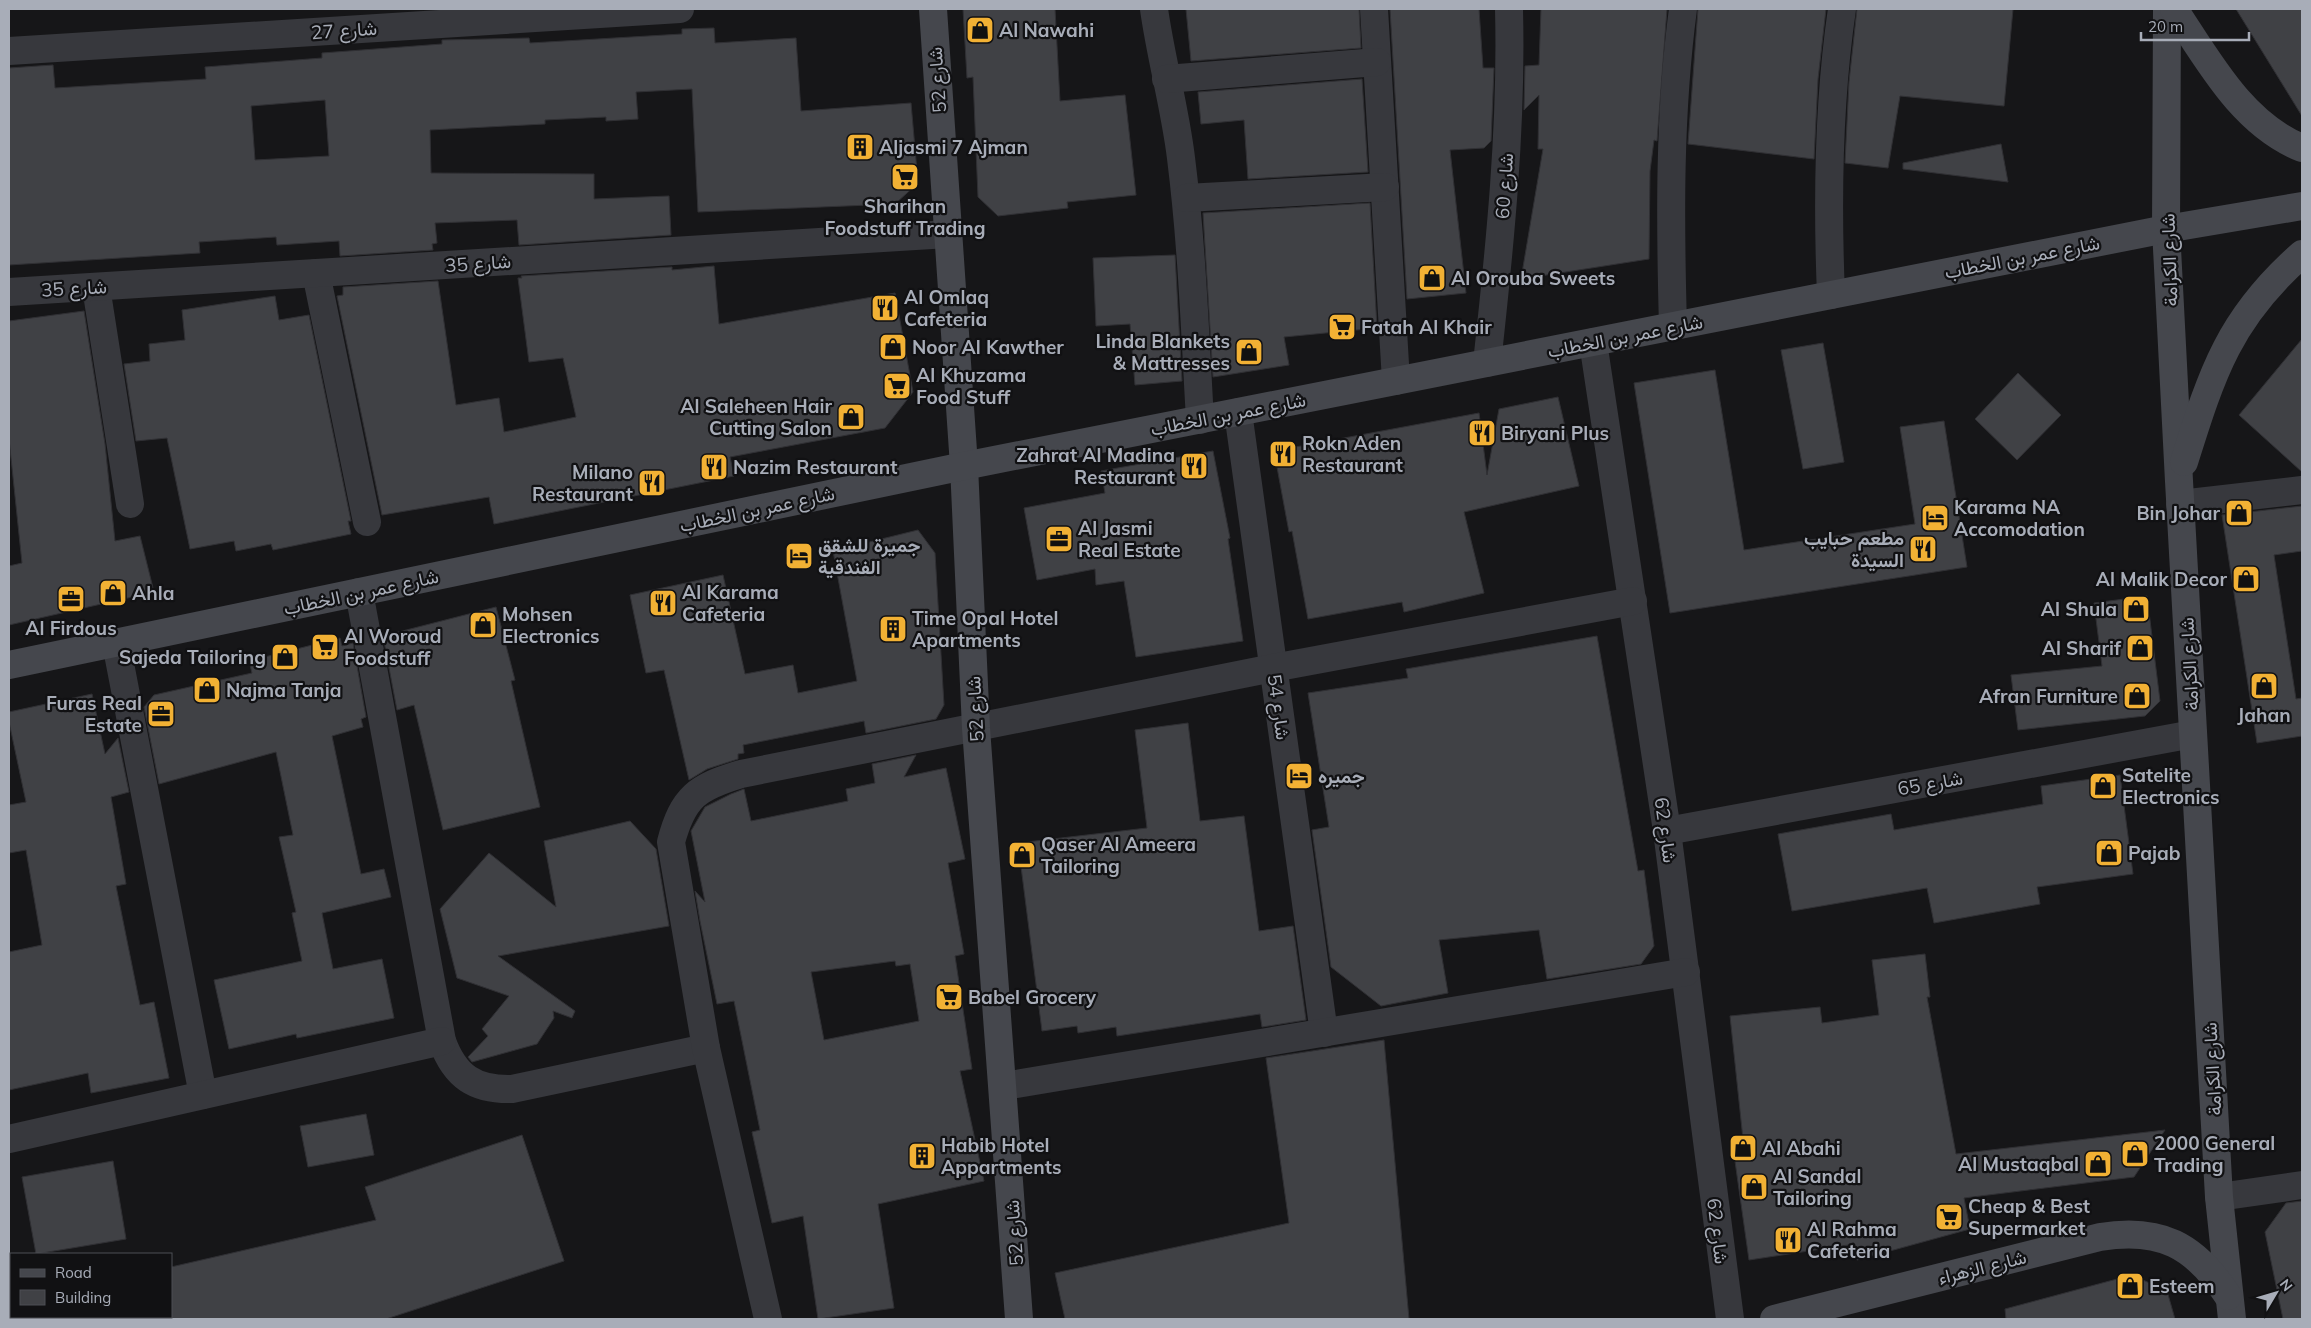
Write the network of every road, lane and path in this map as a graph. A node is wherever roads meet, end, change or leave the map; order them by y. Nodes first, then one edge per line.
1 (680, 9) edge
2 (933, 9) edge
3 (1154, 9) edge
4 (1374, 9) edge
5 (1508, 9) edge
6 (1683, 9) edge
7 (1842, 9) edge
8 (2167, 9) edge
9 (2174, 9) edge
10 (9, 51) edge
11 (1377, 62) junction
12 (1166, 79) junction
13 (2302, 148) edge
14 (1385, 187) junction
15 (1186, 198) junction
16 (2302, 206) edge
17 (2166, 229) junction
18 (948, 234) junction
19 (2302, 254) edge
20 (316, 273) junction
21 (96, 287) junction
22 (9, 292) edge
23 (1831, 295) junction
24 (1673, 326) junction
25 (1593, 342) junction
26 (1487, 363) junction
27 (1396, 381) junction
28 (1238, 412) junction
29 (1200, 420) junction
30 (964, 466) junction
31 (2302, 490) edge
32 (2179, 492) junction
33 (130, 504) dead end
34 (367, 522) dead end
35 (359, 592) junction
36 (1633, 601) junction
37 (116, 643) junction
38 (9, 664) edge
39 (1273, 668) junction
40 (976, 728) junction
41 (2193, 734) junction
42 (1666, 831) junction
43 (1686, 972) junction
44 (1324, 1032) junction
45 (442, 1042) junction
46 (706, 1048) junction
47 (1004, 1086) junction
48 (203, 1095) junction
49 (9, 1139) edge
50 (2302, 1185) edge
51 (2219, 1197) junction
52 (2230, 1308) edge
53 (768, 1319) edge
54 (1019, 1319) edge
55 (1730, 1319) edge
56 (1774, 1319) edge

1 - 10 street, شارع 27
2 - 18 main road, شارع 52
3 - 12 street
4 - 11 street
5 - 26 street, شارع 60
6 - 24 street
7 - 23 street
8 - 17 main road, شارع الكرامة
9 - 13 main road
11 - 12 street
11 - 14 street
12 - 15 street
14 - 15 street
14 - 27 street
15 - 29 street
16 - 17 main road, شارع عمر بن الخطاب
17 - 23 main road, شارع عمر بن الخطاب
17 - 32 main road, شارع الكرامة
18 - 20 street, شارع 35
18 - 30 main road, شارع 52
19 - 32 main road
20 - 21 street, شارع 35
20 - 34 street
21 - 22 street, شارع 35
21 - 33 street
23 - 24 main road, شارع عمر بن الخطاب
24 - 25 main road, شارع عمر بن الخطاب
25 - 26 main road, شارع عمر بن الخطاب
25 - 36 street, شارع 62
26 - 27 main road, شارع عمر بن الخطاب
27 - 28 main road, شارع عمر بن الخطاب
28 - 29 main road, شارع عمر بن الخطاب
28 - 39 street, شارع 54
29 - 30 main road, شارع عمر بن الخطاب
30 - 35 main road, شارع عمر بن الخطاب
30 - 40 main road, شارع 52
31 - 32 street
32 - 41 main road, شارع الكرامة
35 - 37 main road, شارع عمر بن الخطاب
35 - 45 street
36 - 39 street
36 - 42 street, شارع 62
37 - 38 main road, شارع عمر بن الخطاب
37 - 48 street
39 - 40 street
39 - 44 street, شارع 54
40 - 46 street
40 - 47 main road, شارع 52
41 - 42 street, شارع 65
41 - 51 main road, شارع الكرامة
42 - 43 street, شارع 62
43 - 44 street
43 - 55 street, شارع 62
44 - 47 street
45 - 46 street
45 - 48 street
46 - 53 street
47 - 54 main road, شارع 52
48 - 49 street
50 - 51 street
51 - 52 main road, شارع الكرامة
52 - 56 main road, شارع الزهراء

